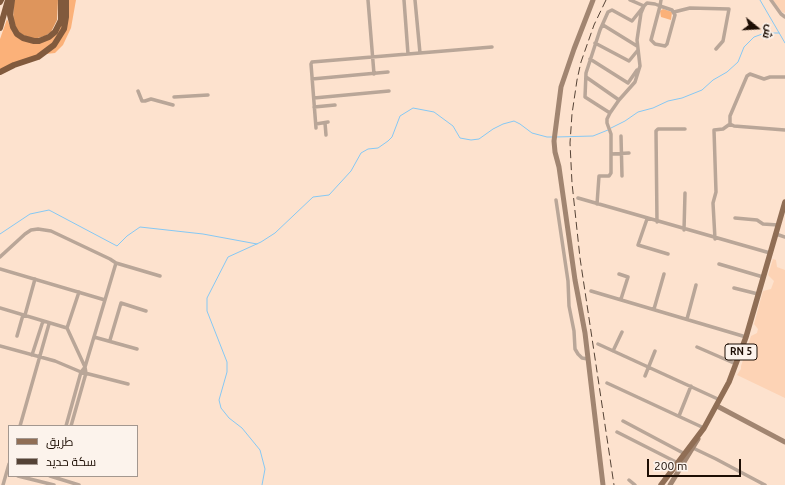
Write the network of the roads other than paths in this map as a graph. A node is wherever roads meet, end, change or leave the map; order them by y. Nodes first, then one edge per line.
1 (8, 0) edge
2 (12, 0) edge
3 (60, 0) edge
4 (66, 0) edge
5 (368, 0) edge
6 (404, 0) edge
7 (415, 0) edge
8 (593, 0) edge
9 (630, 0) edge
10 (662, 0) edge
11 (771, 0) edge
12 (644, 6) junction
13 (660, 6) junction
14 (674, 12) junction
15 (785, 17) edge
16 (603, 25) junction
17 (0, 28) edge
18 (595, 43) junction
19 (637, 46) junction
20 (492, 47) dead end
21 (716, 49) dead end
22 (638, 50) junction
23 (420, 53) junction
24 (408, 54) junction
25 (373, 56) junction
26 (590, 59) junction
27 (640, 66) junction
28 (0, 72) edge
29 (388, 72) dead end
30 (374, 74) junction
31 (785, 76) edge
32 (586, 77) junction
33 (312, 79) junction
34 (138, 91) dead end
35 (389, 91) dead end
36 (208, 95) dead end
37 (174, 97) dead end
38 (314, 98) junction
39 (619, 100) junction
40 (173, 105) dead end
41 (335, 105) dead end
42 (314, 107) junction
43 (610, 113) junction
44 (730, 124) junction
45 (685, 129) dead end
46 (785, 130) edge
47 (326, 135) dead end
48 (621, 136) dead end
49 (629, 153) dead end
50 (611, 154) junction
51 (621, 154) junction
52 (622, 176) dead end
53 (685, 193) dead end
54 (578, 198) dead end
55 (556, 200) dead end
56 (785, 202) edge
57 (597, 204) junction
58 (735, 218) dead end
59 (647, 219) junction
60 (657, 222) junction
61 (778, 225) junction
62 (684, 230) junction
63 (776, 234) junction
64 (785, 237) edge
65 (715, 238) junction
66 (770, 253) junction
67 (668, 254) dead end
68 (0, 257) edge
69 (116, 263) junction
70 (719, 264) dead end
71 (0, 269) edge
72 (619, 274) dead end
73 (664, 274) dead end
74 (160, 276) dead end
75 (763, 277) junction
76 (35, 279) junction
77 (696, 285) dead end
78 (734, 288) dead end
79 (591, 291) dead end
80 (79, 292) junction
81 (758, 294) junction
82 (621, 299) junction
83 (105, 300) junction
84 (0, 308) edge
85 (654, 309) junction
86 (146, 311) dead end
87 (24, 315) junction
88 (687, 319) junction
89 (43, 321) junction
90 (49, 324) junction
91 (67, 328) junction
92 (622, 332) dead end
93 (17, 336) dead end
94 (94, 337) junction
95 (746, 337) junction
96 (110, 340) junction
97 (598, 344) dead end
98 (0, 346) edge
99 (697, 347) dead end
100 (136, 349) dead end
101 (613, 351) junction
102 (655, 352) dead end
103 (32, 355) junction
104 (40, 357) junction
105 (588, 359) junction
106 (736, 364) junction
107 (650, 367) junction
108 (85, 368) junction
109 (84, 372) junction
110 (645, 376) dead end
111 (608, 383) dead end
112 (128, 384) dead end
113 (691, 386) junction
114 (720, 400) junction
115 (716, 406) junction
116 (679, 416) junction
117 (623, 421) dead end
118 (20, 425) edge
119 (66, 425) edge
120 (71, 425) edge
121 (704, 428) junction
122 (616, 432) dead end
123 (785, 442) edge
124 (693, 448) junction
125 (685, 454) junction
126 (678, 463) junction
127 (8, 473) edge
128 (22, 477) edge
129 (56, 477) edge
130 (629, 480) dead end
131 (3, 485) edge
132 (52, 485) edge
133 (80, 485) edge
134 (604, 485) edge
135 (635, 485) edge
136 (661, 485) edge
137 (670, 485) edge
138 (764, 485) edge

1 - 17 highway
2 - 3 highway
4 - 28 highway
5 - 25 street
6 - 24 street
7 - 23 street
8 - 105 main road
9 - 12 street
10 - 13 street
11 - 15 street
12 - 13 street
12 - 16 street
12 - 19 street
13 - 14 street
13 - 14 street
14 - 21 street
16 - 18 street
16 - 19 street
18 - 22 street
18 - 26 street
19 - 22 street
20 - 23 street
22 - 27 street
23 - 24 street
24 - 25 street
25 - 30 street
25 - 33 street
26 - 27 street
26 - 32 street
27 - 39 street
29 - 30 street
30 - 33 street
31 - 44 street
32 - 39 street
32 - 43 street
33 - 38 street
34 - 40 street
35 - 38 street
36 - 37 street
38 - 42 street
39 - 43 street
41 - 42 street
42 - 47 street
43 - 50 street
44 - 46 street
44 - 65 street
45 - 60 street
48 - 51 street
49 - 51 street
50 - 51 street
50 - 57 street
51 - 52 street
53 - 62 street
54 - 57 street
55 - 105 street
56 - 61 main road, RN 5
57 - 59 street
58 - 61 street
59 - 60 street
59 - 67 street
60 - 62 street
61 - 63 main road, RN 5
62 - 65 street
63 - 64 street
63 - 66 main road, RN 5
65 - 66 street
66 - 75 main road, RN 5
68 - 69 street
69 - 74 street
69 - 83 street
70 - 75 street
71 - 76 street
72 - 82 street
73 - 85 street
75 - 81 main road, RN 5
76 - 80 street
76 - 87 street
77 - 88 street
78 - 81 street
79 - 82 street
80 - 83 street
80 - 91 street
81 - 95 main road, RN 5
82 - 85 street
83 - 94 street
84 - 87 street
85 - 88 street
86 - 96 street
87 - 89 street
87 - 93 street
88 - 95 street
89 - 90 street
89 - 103 street
90 - 91 street
90 - 104 street
91 - 108 street
92 - 101 street
94 - 96 street
94 - 108 street
95 - 106 main road, RN 5
96 - 100 street
97 - 101 street
98 - 103 street
99 - 106 street
101 - 107 street
102 - 107 street
103 - 104 street
104 - 109 street
104 - 118 street
105 - 134 main road
106 - 114 main road, RN 5
107 - 110 street
107 - 113 street
108 - 109 street
109 - 112 street
109 - 119 street
109 - 120 street
111 - 116 street
113 - 114 street
113 - 116 street
114 - 115 main road, RN 5
115 - 121 main road, RN 5
115 - 123 main road
116 - 121 street
117 - 125 street
121 - 124 main road
121 - 125 main road, RN 5
122 - 126 street
124 - 137 main road
124 - 138 street
125 - 126 main road, RN 5
126 - 136 main road, RN 5
127 - 131 street
128 - 132 street
129 - 133 street
130 - 135 street

